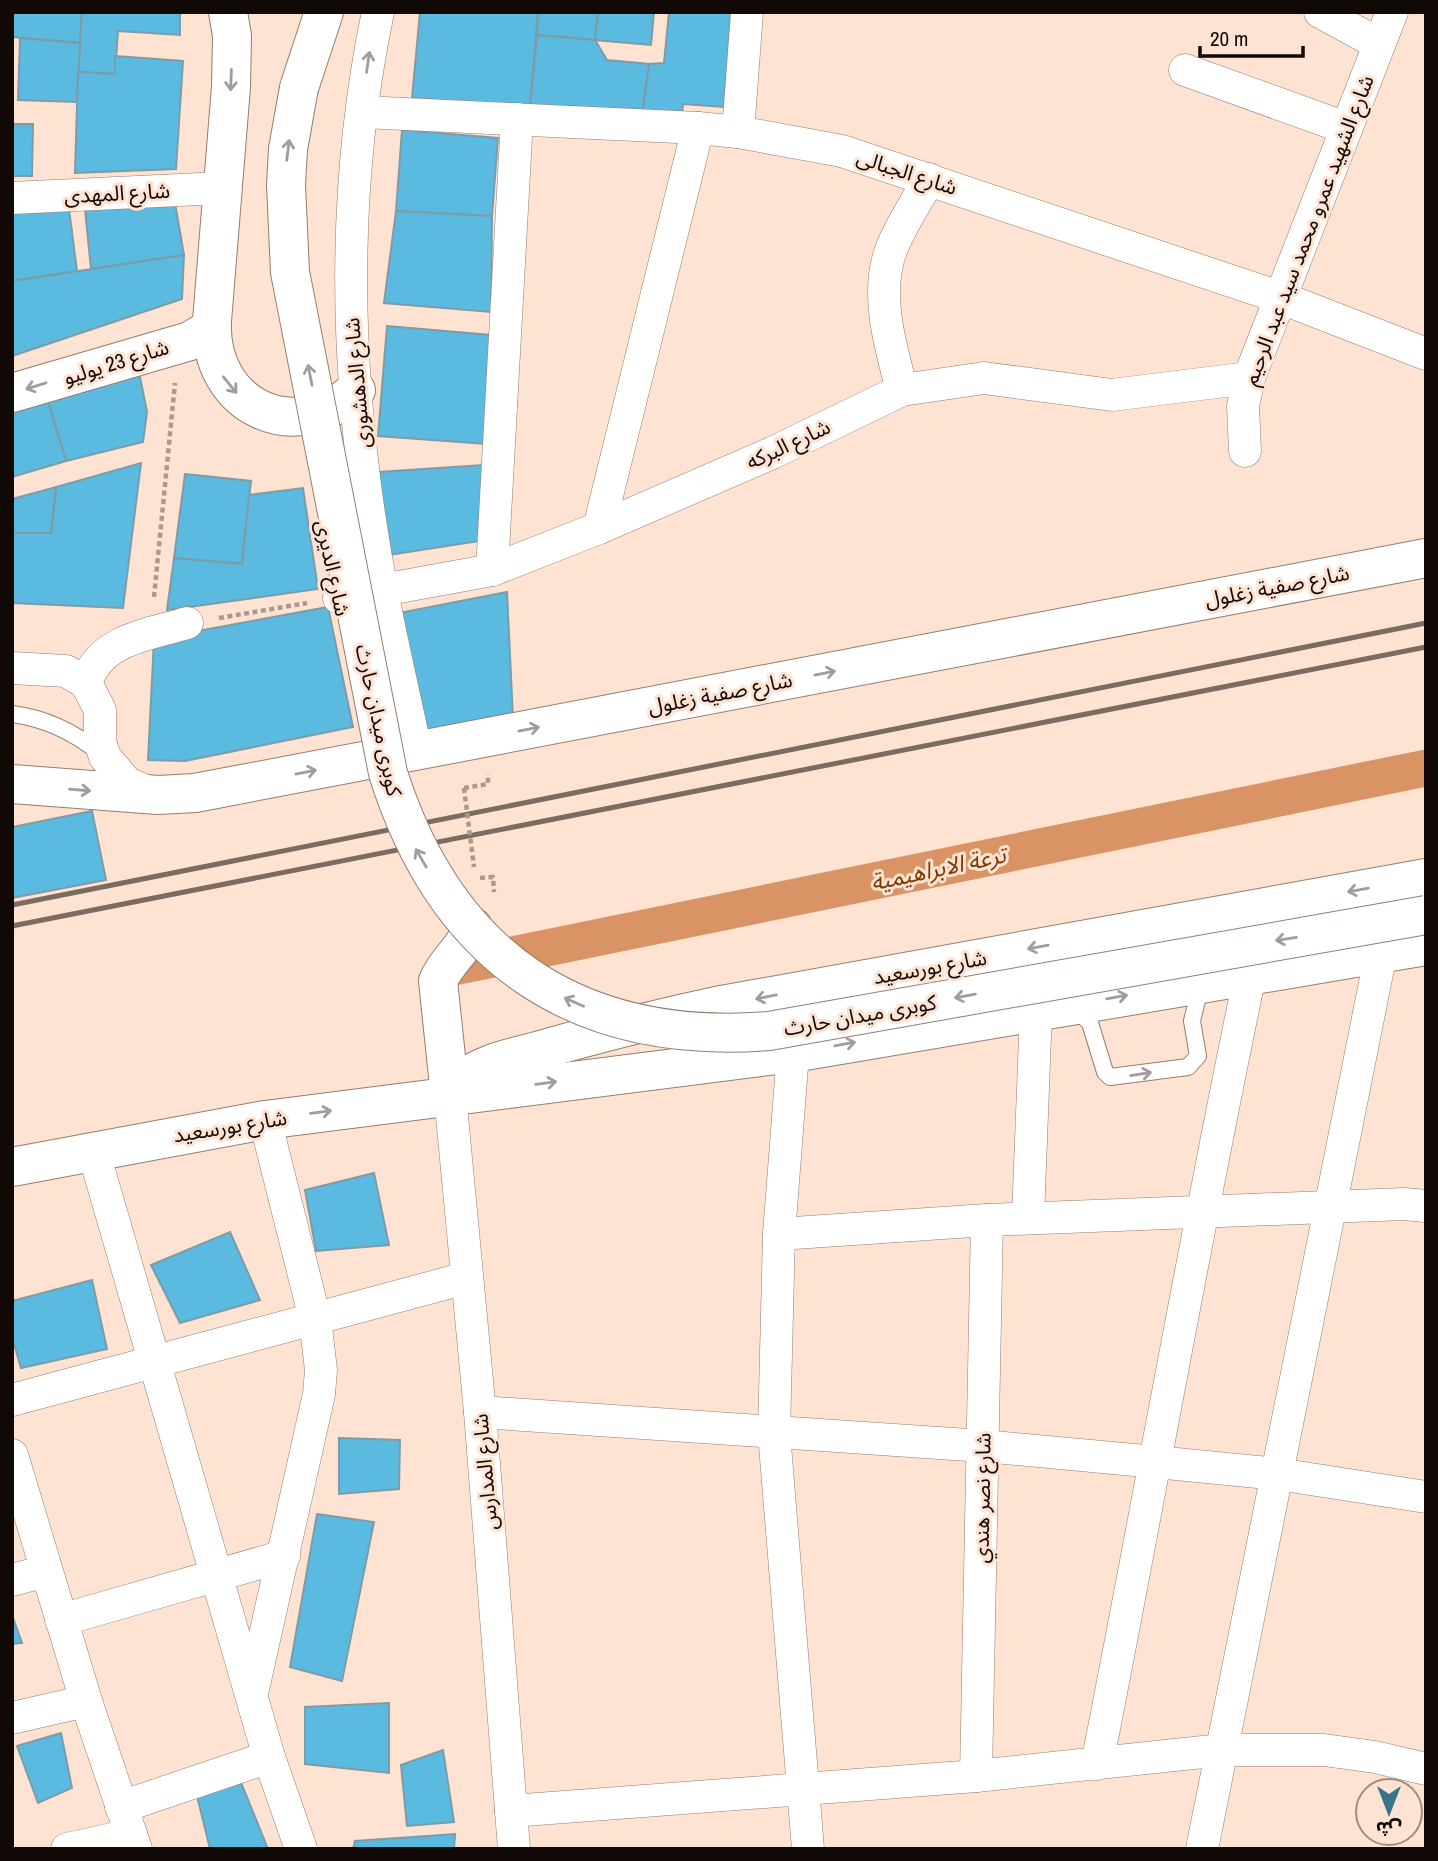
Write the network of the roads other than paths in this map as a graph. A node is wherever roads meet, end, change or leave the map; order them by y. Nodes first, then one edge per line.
1 (228, 12) edge
2 (324, 12) edge
3 (378, 12) edge
4 (747, 12) edge
5 (1320, 12) edge
6 (1392, 12) edge
7 (1380, 44) junction
8 (1185, 69) dead end
9 (363, 112) junction
10 (517, 119) junction
11 (698, 128) junction
12 (1346, 128) junction
13 (738, 132) junction
14 (929, 179) junction
15 (221, 188) junction
16 (12, 198) edge
17 (1279, 297) junction
18 (212, 321) junction
19 (1426, 354) edge
20 (1249, 378) junction
21 (356, 390) junction
22 (901, 390) junction
23 (12, 393) edge
24 (301, 417) junction
25 (1245, 452) dead end
26 (599, 528) junction
27 (1426, 558) edge
28 (492, 570) junction
29 (382, 589) junction
30 (340, 598) junction
31 (187, 623) road end
32 (12, 668) edge
33 (86, 683) junction
34 (12, 714) edge
35 (416, 751) junction
36 (105, 757) junction
37 (372, 760) junction
38 (12, 784) edge
39 (159, 795) junction
40 (1426, 878) edge
41 (1251, 908) junction
42 (1426, 915) edge
43 (473, 928) dead end
44 (1426, 946) edge
45 (1381, 953) junction
46 (1250, 975) junction
47 (1202, 982) junction
48 (1053, 1007) junction
49 (793, 1053) junction
50 (450, 1095) junction
51 (265, 1120) junction
52 (93, 1150) junction
53 (12, 1167) edge
54 (1426, 1206) edge
55 (1331, 1207) junction
56 (1200, 1212) junction
57 (1028, 1218) junction
58 (987, 1220) junction
59 (779, 1234) junction
60 (466, 1278) junction
61 (315, 1319) junction
62 (155, 1360) junction
63 (12, 1400) edge
64 (480, 1412) junction
65 (774, 1433) junction
66 (983, 1446) junction
67 (12, 1455) edge
68 (1156, 1462) junction
69 (1278, 1474) junction
70 (1426, 1497) edge
71 (284, 1556) junction
72 (47, 1571) junction
73 (218, 1574) junction
74 (12, 1580) edge
75 (61, 1620) junction
76 (252, 1694) junction
77 (86, 1701) junction
78 (12, 1718) edge
79 (1222, 1750) junction
80 (270, 1757) junction
81 (1097, 1764) junction
82 (1426, 1769) edge
83 (976, 1776) junction
84 (803, 1788) junction
85 (511, 1811) junction
86 (130, 1830) edge
87 (67, 1849) edge
88 (301, 1849) edge
89 (514, 1849) edge
90 (807, 1849) edge
91 (1202, 1849) edge

1 -> 15 main road
42 -> 2 main road, كوبرى ميدان حارث, bridge
9 -> 3 street, شارع الدهشورى
4 - 13 street
5 - 7 street
6 - 7 street, شارع الشهيد عمرو محمد سيد عبد الرحيم
7 - 12 street, شارع الشهيد عمرو محمد سيد عبد الرحيم
8 - 12 street
9 - 10 street, شارع الجبالى
9 - 21 street, شارع الدهشورى
10 - 11 street, شارع الجبالى
10 - 28 street
11 - 13 street, شارع الجبالى
11 - 26 street
12 - 17 street, شارع الشهيد عمرو محمد سيد عبد الرحيم
13 - 14 street, شارع الجبالى
14 - 17 street, شارع الجبالى
14 - 22 street
15 - 16 street, شارع المهدى
15 - 18 main road
17 - 19 street, شارع الجبالى
17 - 20 street, شارع الشهيد عمرو محمد سيد عبد الرحيم
18 -> 23 main road, شارع 23 يوليو
18 -> 24 main road
20 - 22 street, شارع البركه
20 - 25 street, شارع الشهيد عمرو محمد سيد عبد الرحيم
21 - 24 main road
21 - 29 street, شارع الدهشورى
22 - 26 street, شارع البركه
24 - 30 street, شارع الديرى
26 - 28 street, شارع البركه
35 -> 27 main road, شارع صفية زغلول
28 - 29 street, شارع البركه
29 - 30 street, شارع البركه
29 - 35 street, شارع الدهشورى
30 - 37 street, شارع الديرى
31 - 33 street
32 - 33 street
33 - 36 street
34 - 36 lane
35 - 37 main road, شارع صفية زغلول
36 - 39 street
39 -> 37 main road, شارع صفية زغلول
38 -> 39 main road, شارع صفية زغلول
40 -> 41 main road, شارع بورسعيد
41 - 46 main road
41 -> 50 main road, شارع بورسعيد
43 - 50 main road
44 - 45 main road, شارع بورسعيد
45 - 46 main road, شارع بورسعيد
45 - 55 street
46 - 47 main road, شارع بورسعيد
46 - 56 street
48 -> 47 main road, شارع بورسعيد
48 -> 47 lane
49 -> 48 main road, شارع بورسعيد
48 - 57 street
50 -> 49 main road, شارع بورسعيد
49 - 59 street
51 -> 50 main road, شارع بورسعيد
50 - 60 street, شارع المدارس
51 - 52 main road, شارع بورسعيد
51 - 61 street
52 - 53 main road, شارع بورسعيد
52 - 62 street
54 - 55 street
55 - 56 street
55 - 69 street
56 - 57 street
56 - 68 street
57 - 58 street
58 - 59 street
58 - 66 street, شارع نصر هندي
59 - 65 street
60 - 61 street
60 - 64 street, شارع المدارس
61 - 62 street
61 - 71 street
62 - 63 street
62 - 73 street
64 - 65 street
64 - 85 street, شارع المدارس
65 - 66 street
65 - 84 street
66 - 68 street
66 - 83 street, شارع نصر هندي
67 - 72 street
68 - 69 street
68 - 81 street
69 - 70 street
69 - 79 street
71 - 73 street
71 - 76 street
72 - 74 street
72 - 75 street
73 - 75 street
73 - 76 street
75 - 77 street
76 - 80 street
77 - 78 street
77 - 86 street
79 - 81 street
79 - 82 street
79 - 91 street
80 - 86 street
80 - 88 street
81 - 83 street
83 - 84 street
84 - 85 street
84 - 90 street
85 - 89 street, شارع المدارس
86 - 87 street

